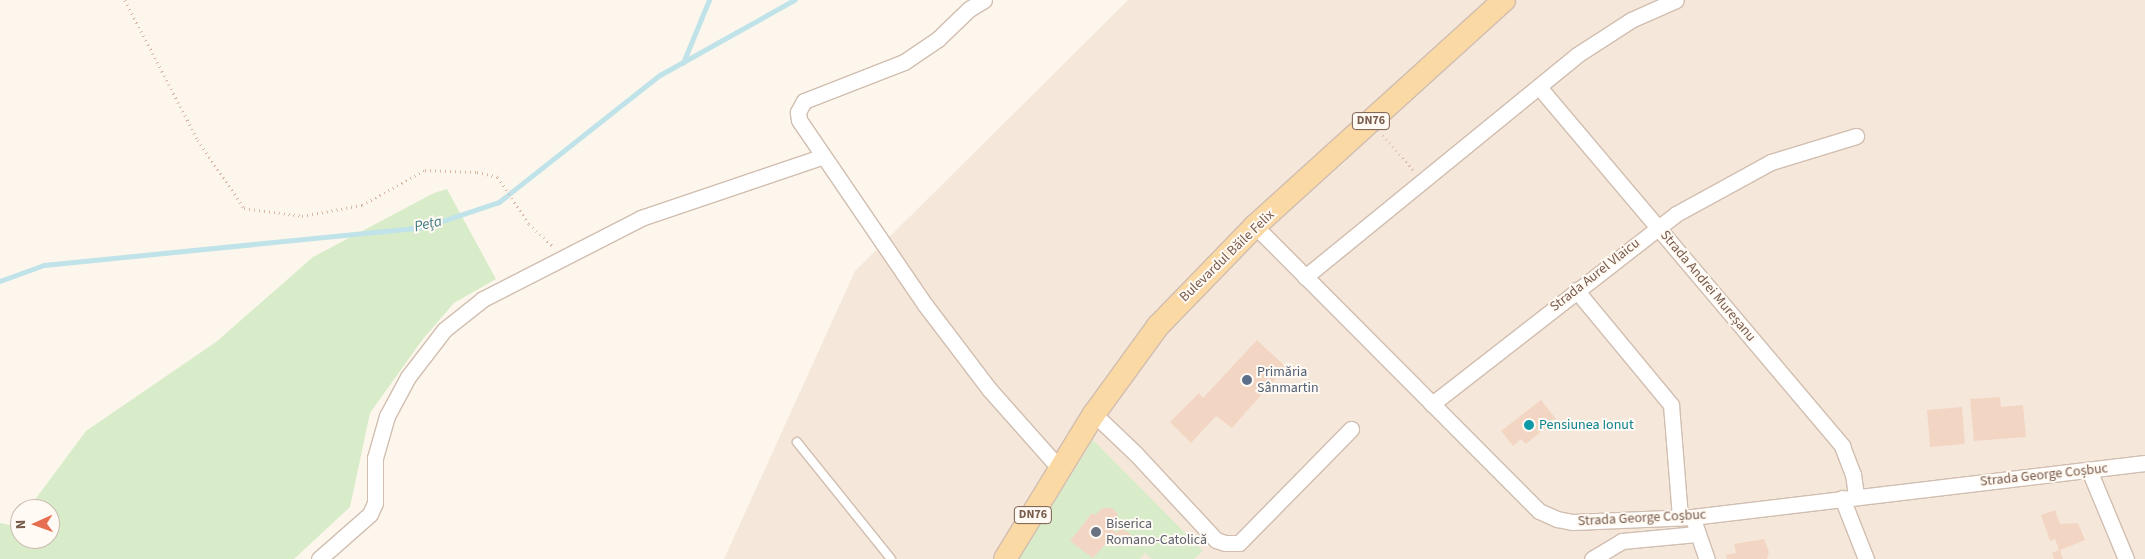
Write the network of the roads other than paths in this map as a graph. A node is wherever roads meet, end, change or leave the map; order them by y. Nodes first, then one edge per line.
1 (984, 0) edge
2 (1504, 0) edge
3 (1676, 0) edge
4 (1539, 87) junction
5 (1856, 136) dead end
6 (822, 157) junction
7 (1255, 226) junction
8 (1658, 227) junction
9 (1305, 277) junction
10 (1576, 290) junction
11 (1432, 404) junction
12 (1094, 414) junction
13 (1351, 429) dead end
14 (797, 442) dead end
15 (2145, 463) edge
16 (1061, 470) junction
17 (2089, 470) junction
18 (1849, 497) junction
19 (1686, 518) junction
20 (1697, 534) junction
21 (319, 559) edge
22 (891, 559) edge
23 (1005, 559) edge
24 (1592, 559) edge
25 (1707, 559) edge
26 (1866, 559) edge
27 (2126, 559) edge

1 - 6 street
2 - 7 main road, Bulevardul Băile Felix / DN76
3 - 4 street
4 - 8 street, Strada Andrei Mureșanu
4 - 9 street
5 - 8 street, Strada Aurel Vlaicu
6 - 16 street
6 - 21 street
7 - 9 street, Strada George Coșbuc
7 - 12 main road, Bulevardul Băile Felix / DN76
8 - 10 street, Strada Aurel Vlaicu
8 - 18 street, Strada Andrei Mureșanu
9 - 11 street, Strada George Coșbuc
10 - 11 street, Strada Aurel Vlaicu
10 - 19 street
11 - 19 street, Strada George Coșbuc
12 - 13 street
12 - 16 main road, Bulevardul Băile Felix / DN76
14 - 22 lane
15 - 17 street, Strada George Coșbuc
16 - 23 main road, Bulevardul Băile Felix / DN76
17 - 18 street, Strada George Coșbuc
17 - 27 street
18 - 19 street, Strada George Coșbuc
18 - 26 street, Strada Andrei Mureșanu
19 - 20 street
20 - 24 street
20 - 25 street

